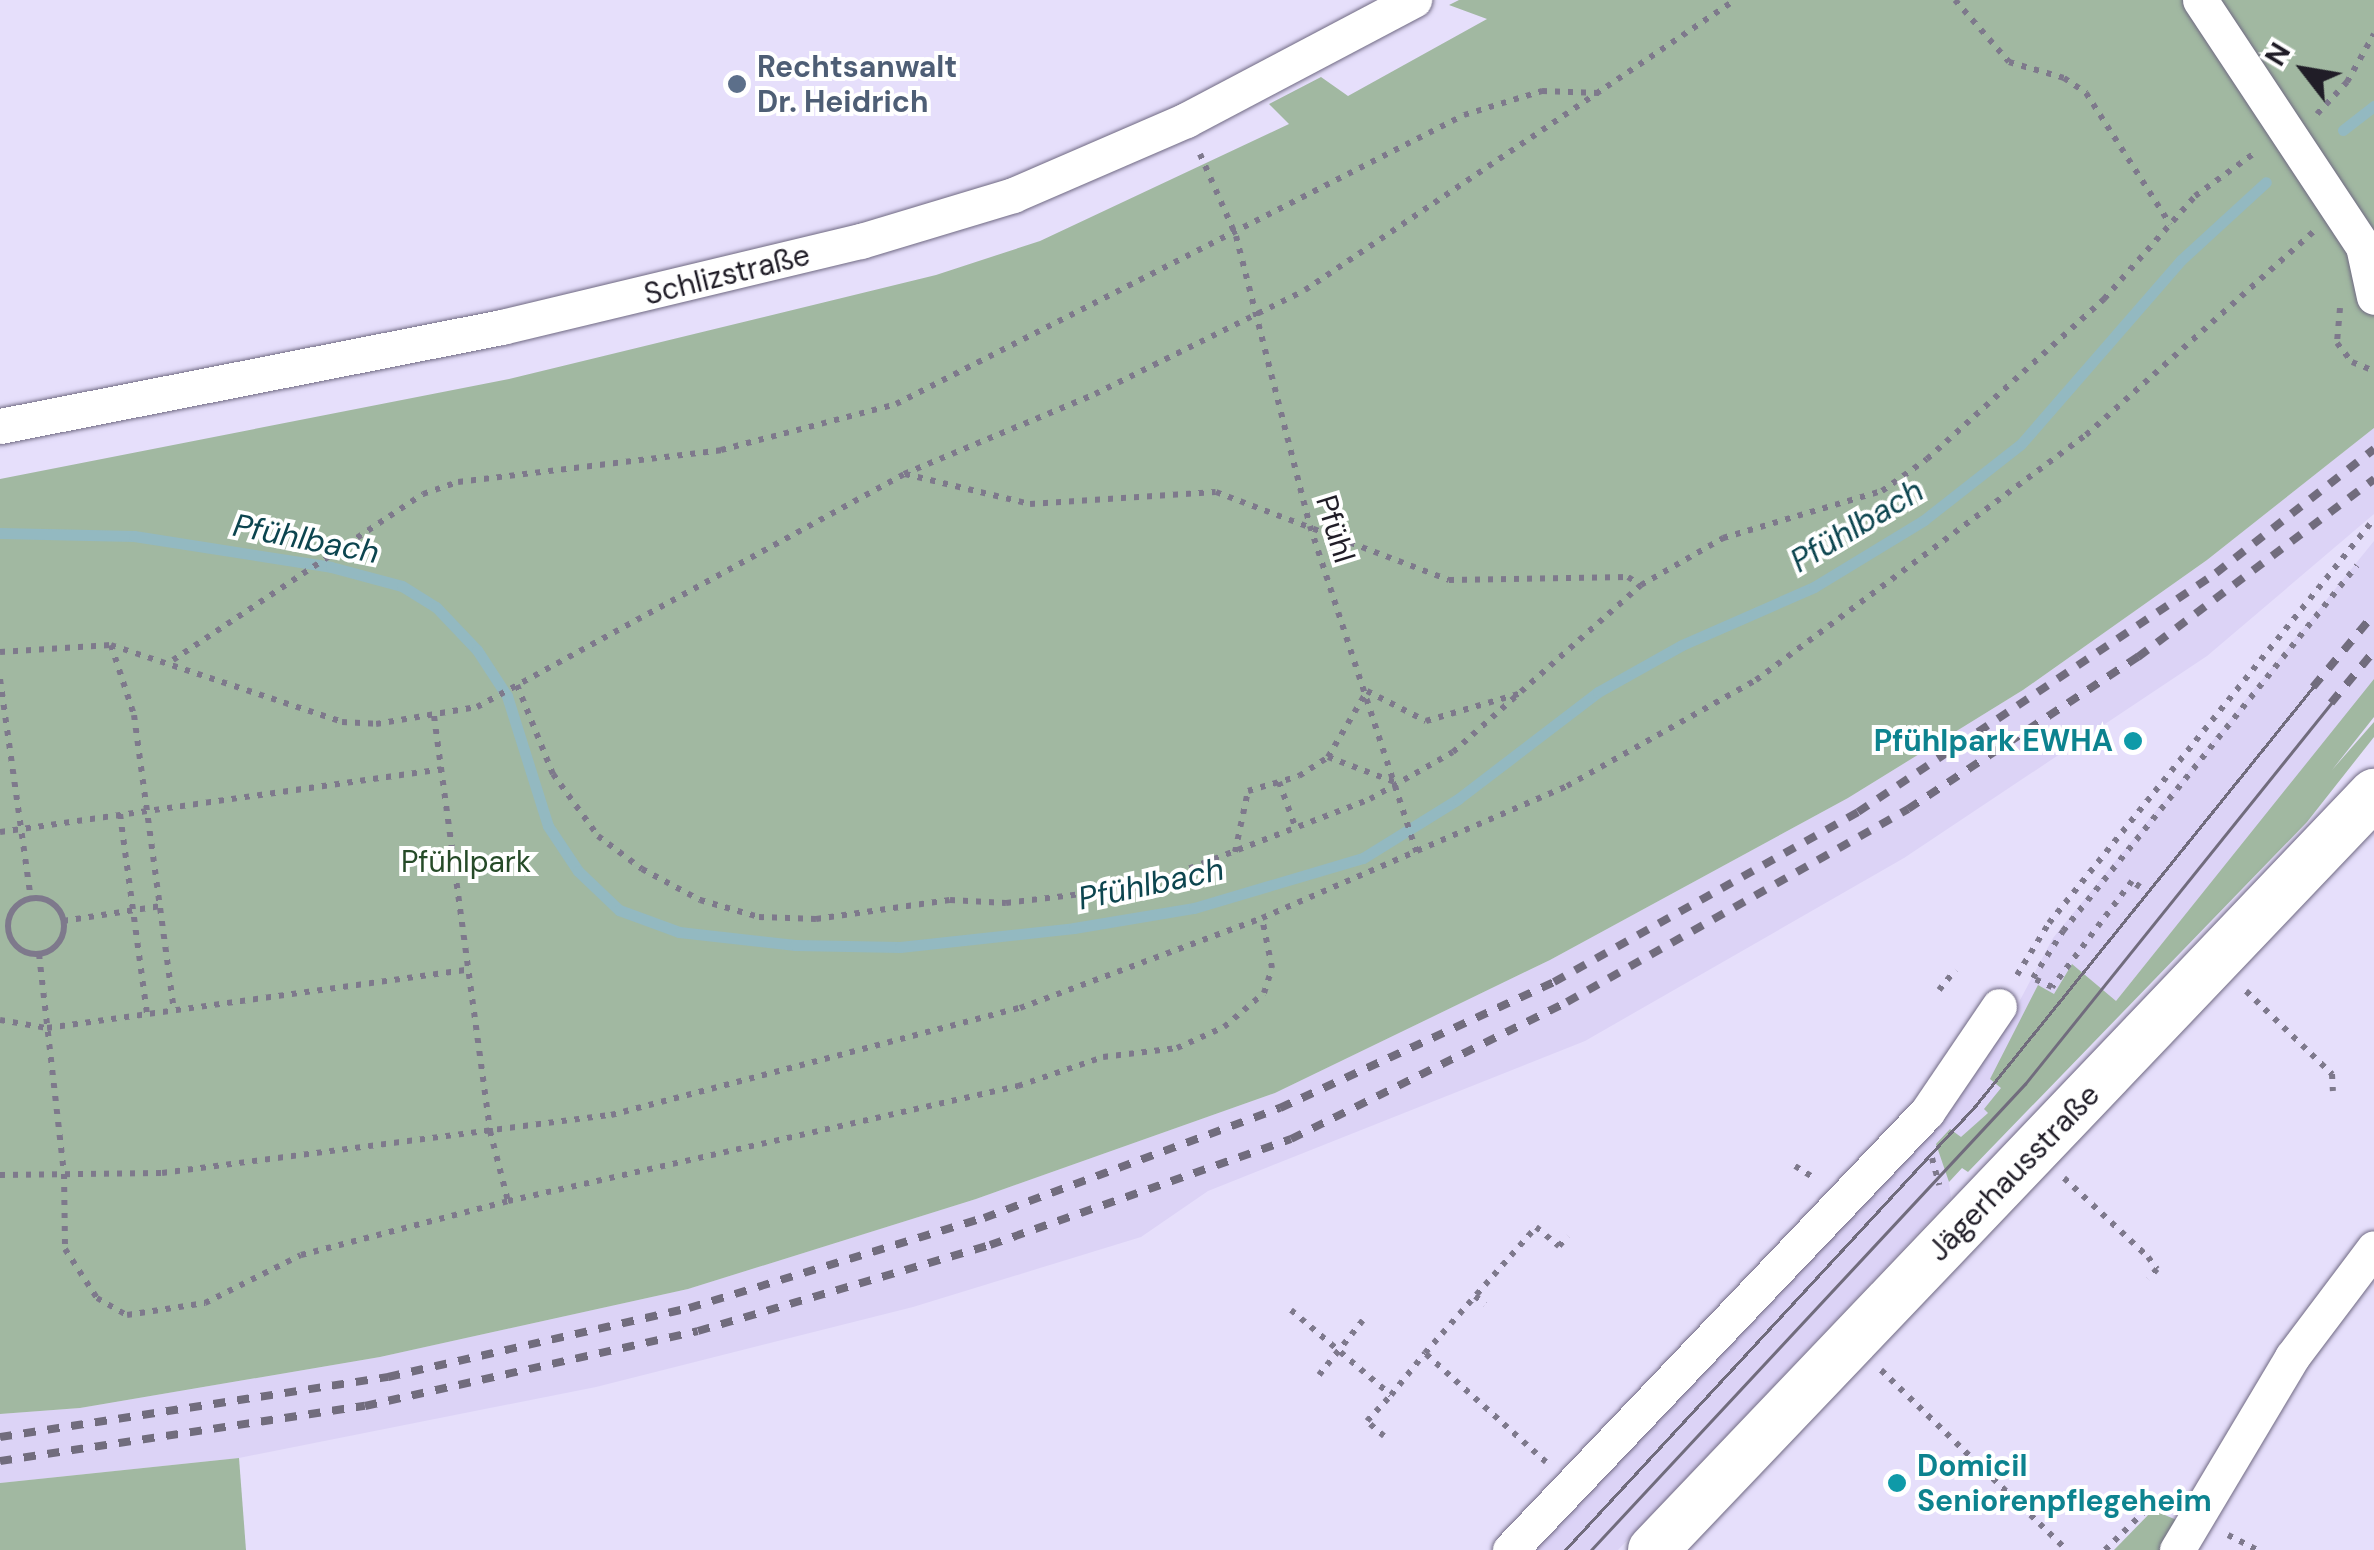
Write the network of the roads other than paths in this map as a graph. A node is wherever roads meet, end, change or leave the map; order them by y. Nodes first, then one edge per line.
1 (1414, 0) edge
2 (2200, 0) edge
3 (2368, 250) edge
4 (2374, 297) edge
5 (0, 426) edge
6 (2374, 794) edge
7 (2000, 1006) road end
8 (2374, 1248) edge
9 (1510, 1550) edge
10 (1653, 1550) edge
11 (2178, 1550) edge

1 - 5 street, Schlizstraße
2 - 3 street
3 - 4 street
6 - 10 street, Jägerhausstraße
7 - 9 street
8 - 11 street

